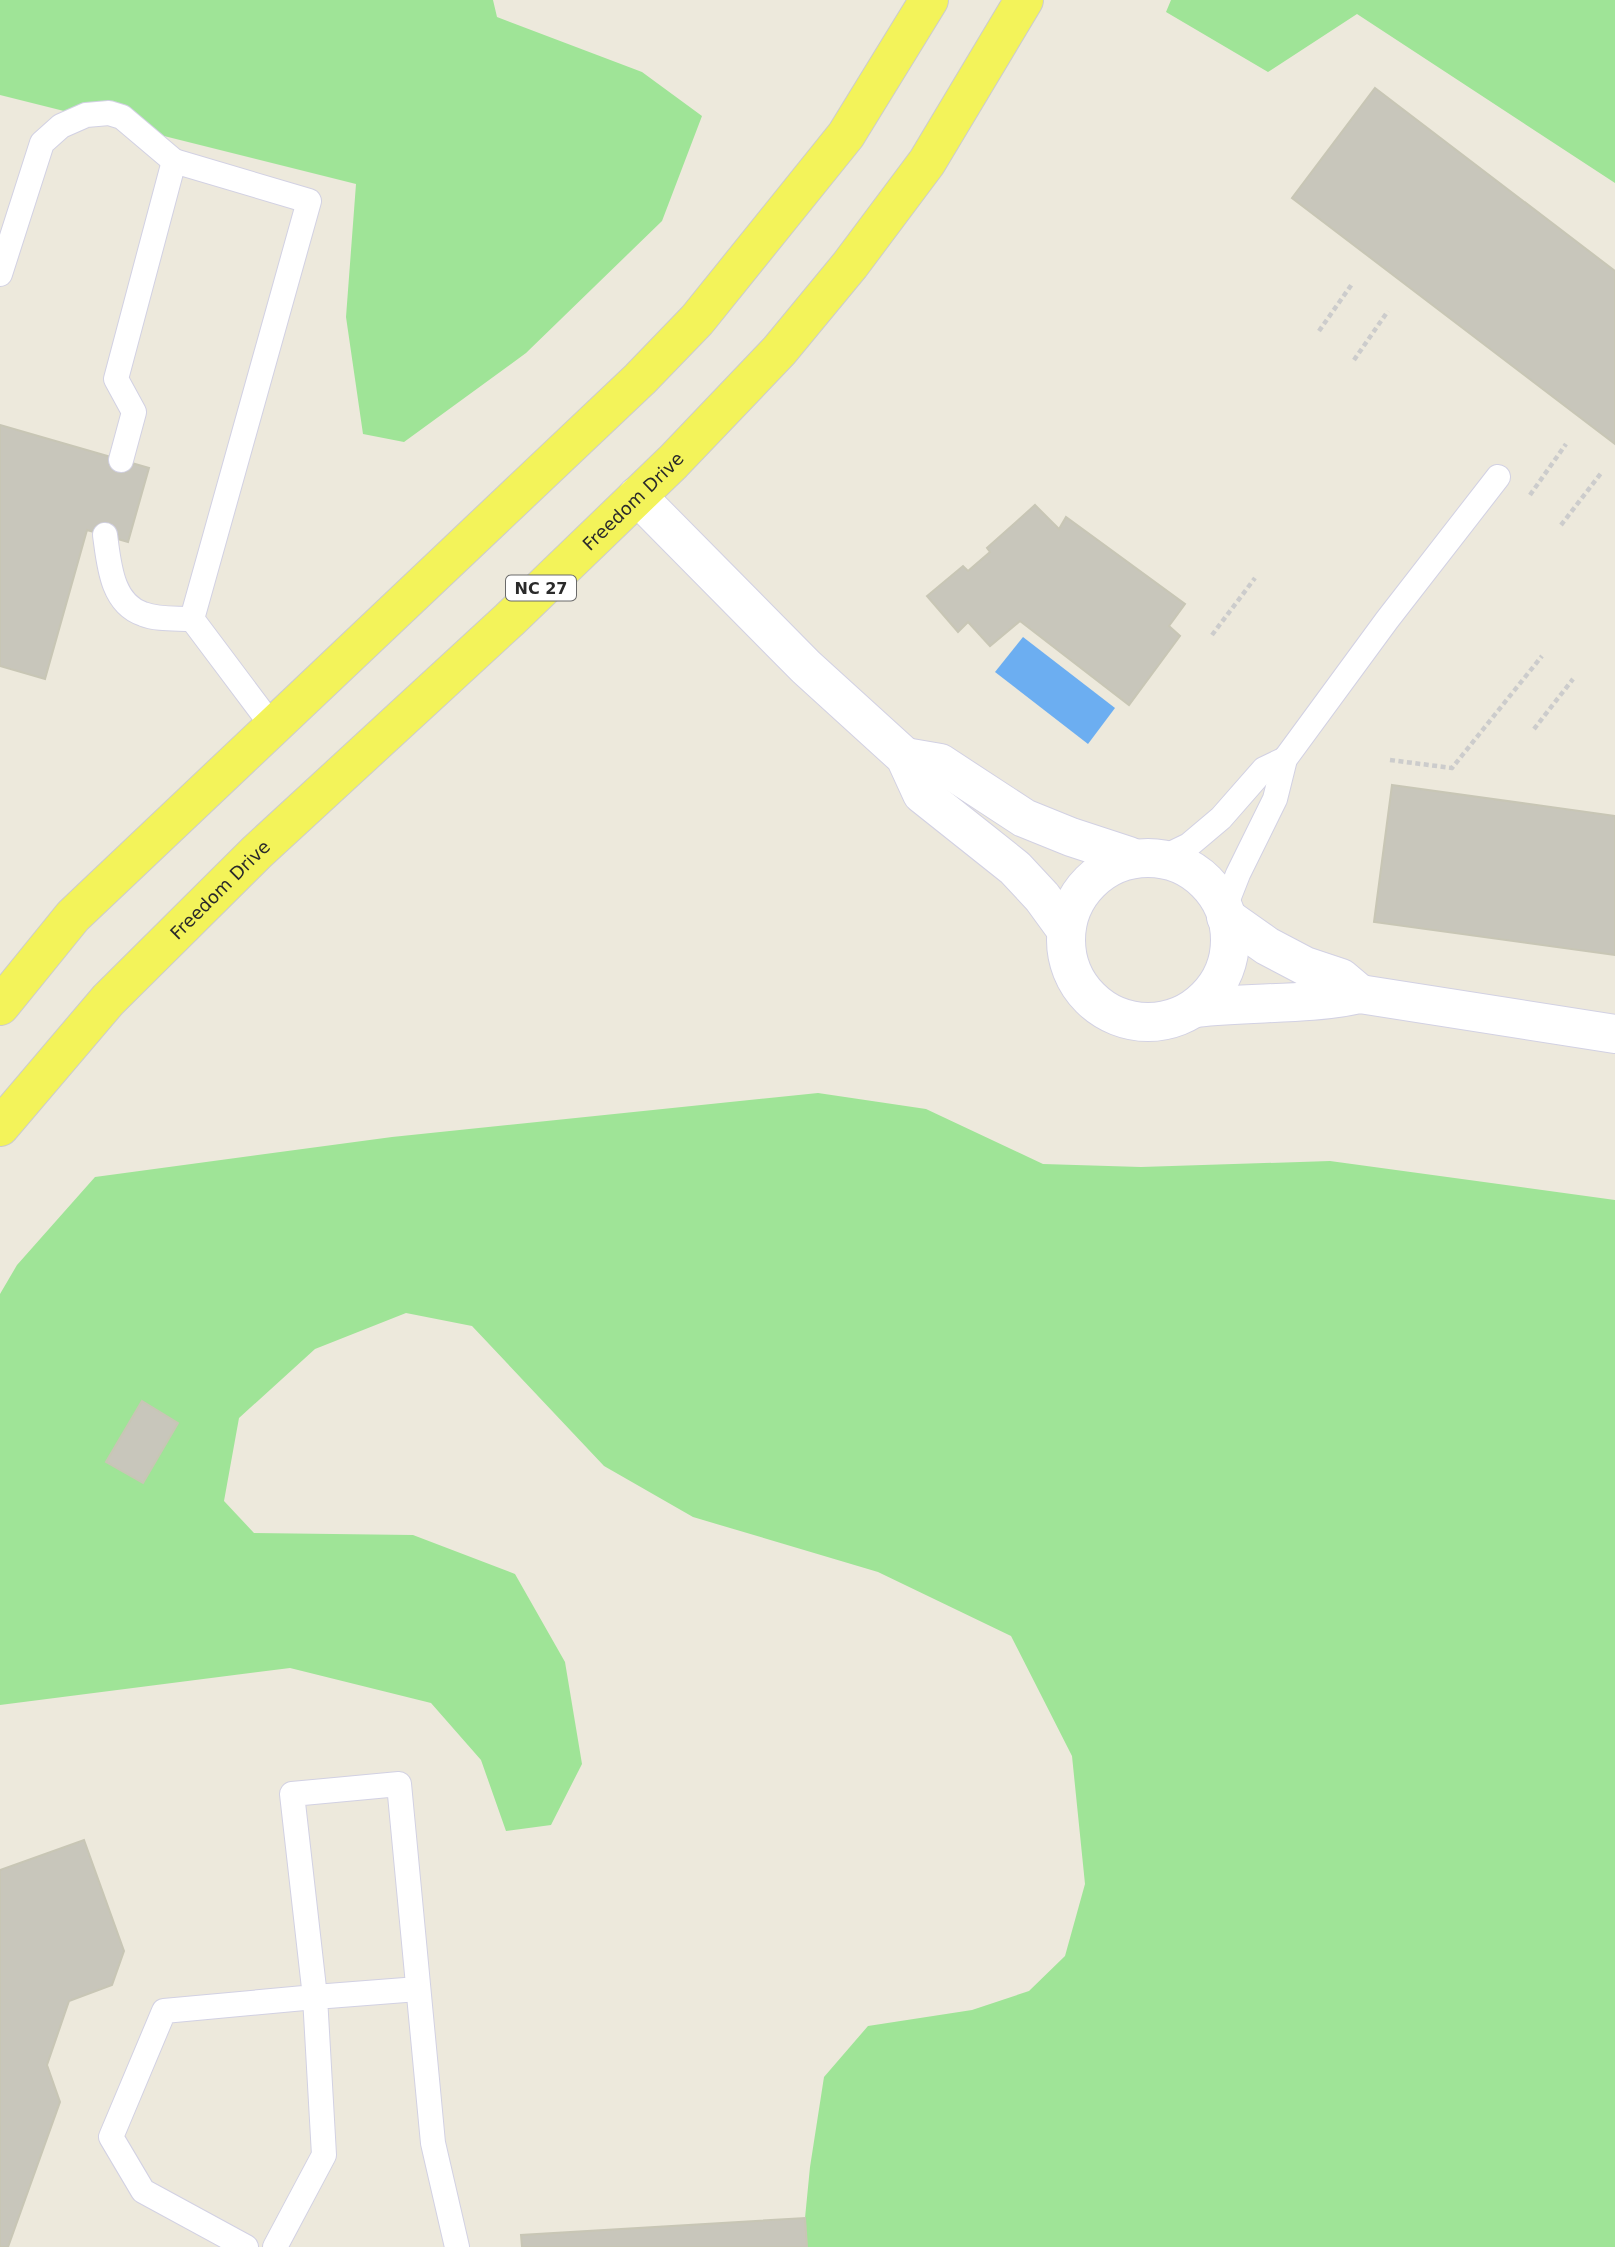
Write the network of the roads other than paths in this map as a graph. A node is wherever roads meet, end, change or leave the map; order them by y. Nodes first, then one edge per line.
1 (929, 0) edge
2 (1024, 0) edge
3 (174, 161) junction
4 (0, 274) edge
5 (121, 460) dead end
6 (1498, 477) dead end
7 (637, 496) junction
8 (105, 535) dead end
9 (192, 619) junction
10 (273, 727) junction
11 (905, 757) junction
12 (1285, 759) junction
13 (1146, 857) junction
14 (1225, 912) junction
15 (1066, 930) junction
16 (1360, 994) junction
17 (0, 1006) edge
18 (1196, 1008) junction
19 (1615, 1034) edge
20 (0, 1127) edge
21 (418, 1989) junction
22 (314, 1997) junction
23 (246, 2247) edge
24 (275, 2247) edge
25 (457, 2247) edge

1 - 10 main road
2 - 7 main road, Freedom Drive / NC 27
3 - 4 lane
3 - 5 lane
3 - 9 lane
6 - 12 lane
7 - 11 street
7 - 20 main road, Freedom Drive / NC 27
8 - 9 lane
9 - 10 lane
10 - 17 main road
11 - 13 street
11 - 15 street
12 - 13 lane
12 - 14 lane
13 - 14 street
13 - 15 street
14 - 16 street
14 - 18 street
15 - 18 street
16 - 18 street
16 - 19 street
21 - 22 lane
21 - 22 lane
21 - 25 lane
22 - 23 lane
22 - 24 lane

